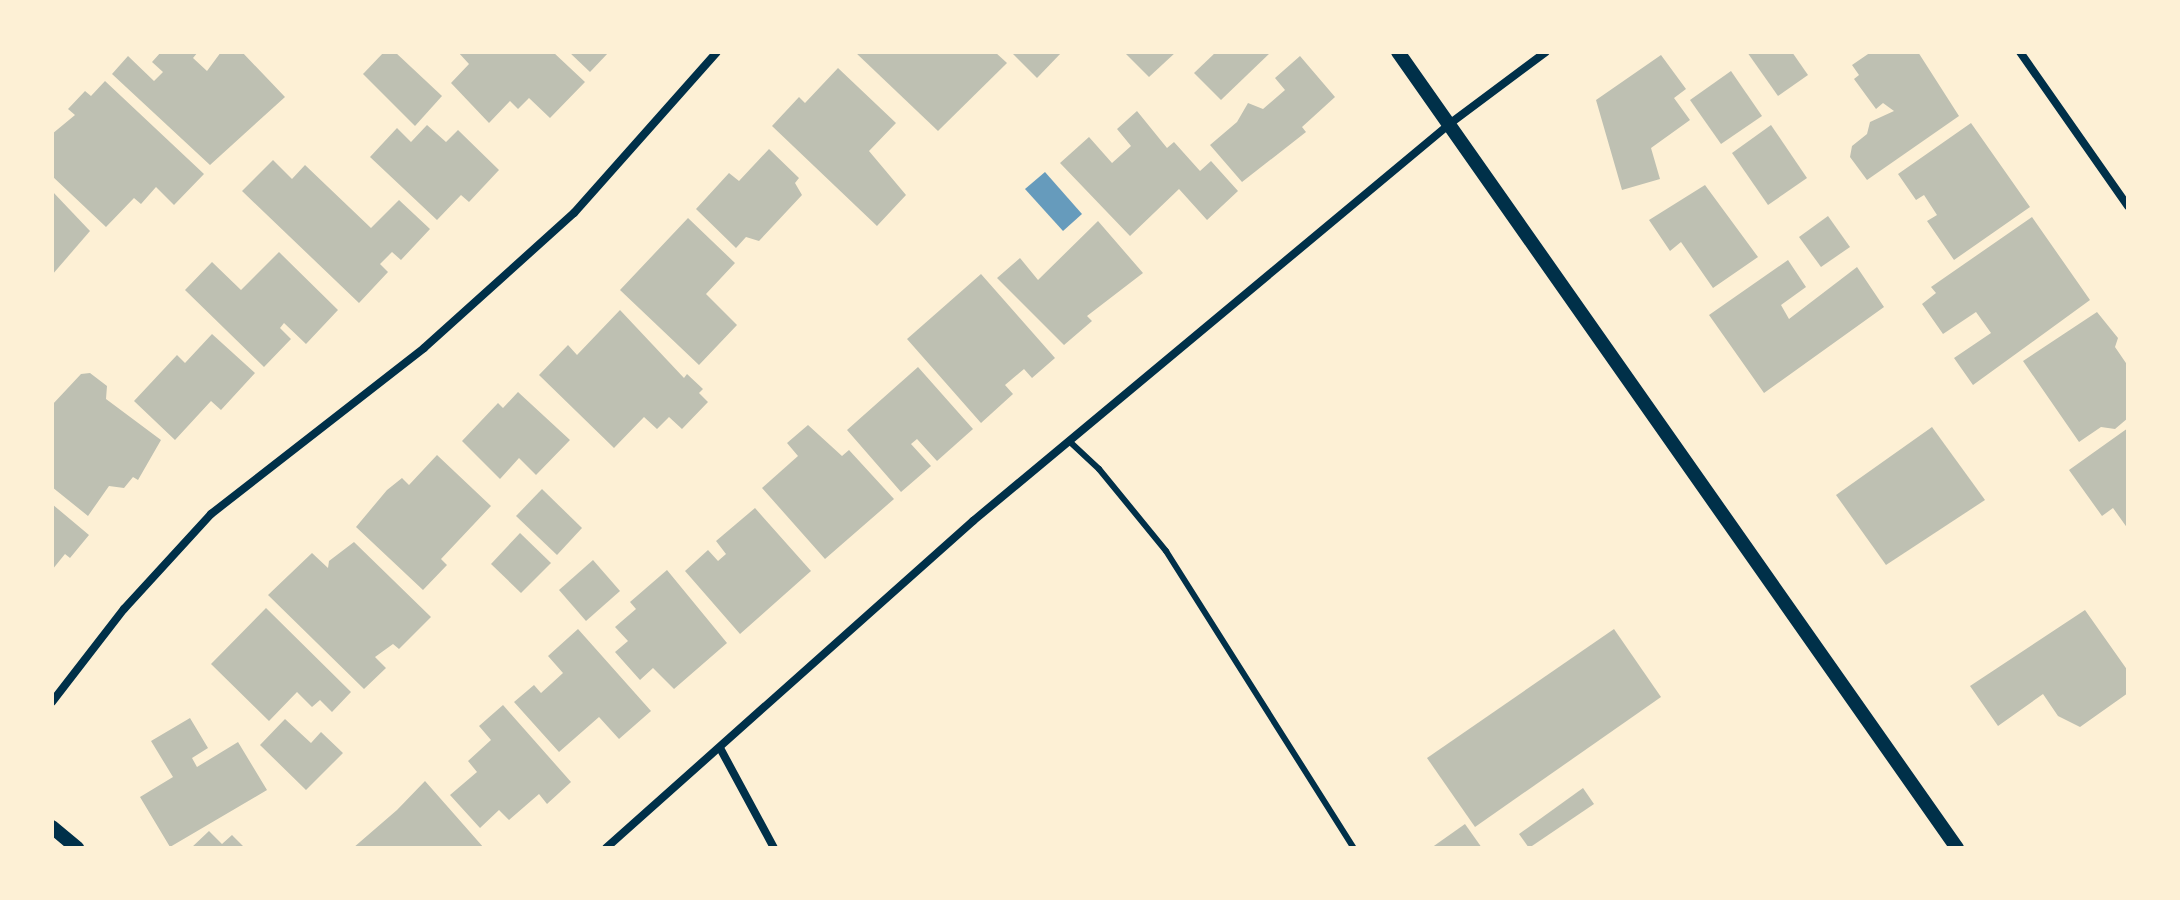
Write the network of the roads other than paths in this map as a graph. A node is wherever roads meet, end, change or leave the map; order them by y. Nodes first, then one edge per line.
1 (717, 52) edge
2 (1398, 52) edge
3 (1546, 52) edge
4 (2020, 52) edge
5 (1452, 122) junction
6 (2128, 206) edge
7 (1069, 441) junction
8 (52, 702) edge
9 (720, 748) junction
10 (52, 827) edge
11 (77, 848) edge
12 (606, 848) edge
13 (774, 848) edge
14 (1354, 848) edge
15 (1957, 848) edge

1 - 8 street
2 - 5 street
3 - 5 street
4 - 6 street
5 - 7 street
5 - 15 street
7 - 9 street
7 - 14 lane
9 - 12 street
9 - 13 street
10 - 11 street

